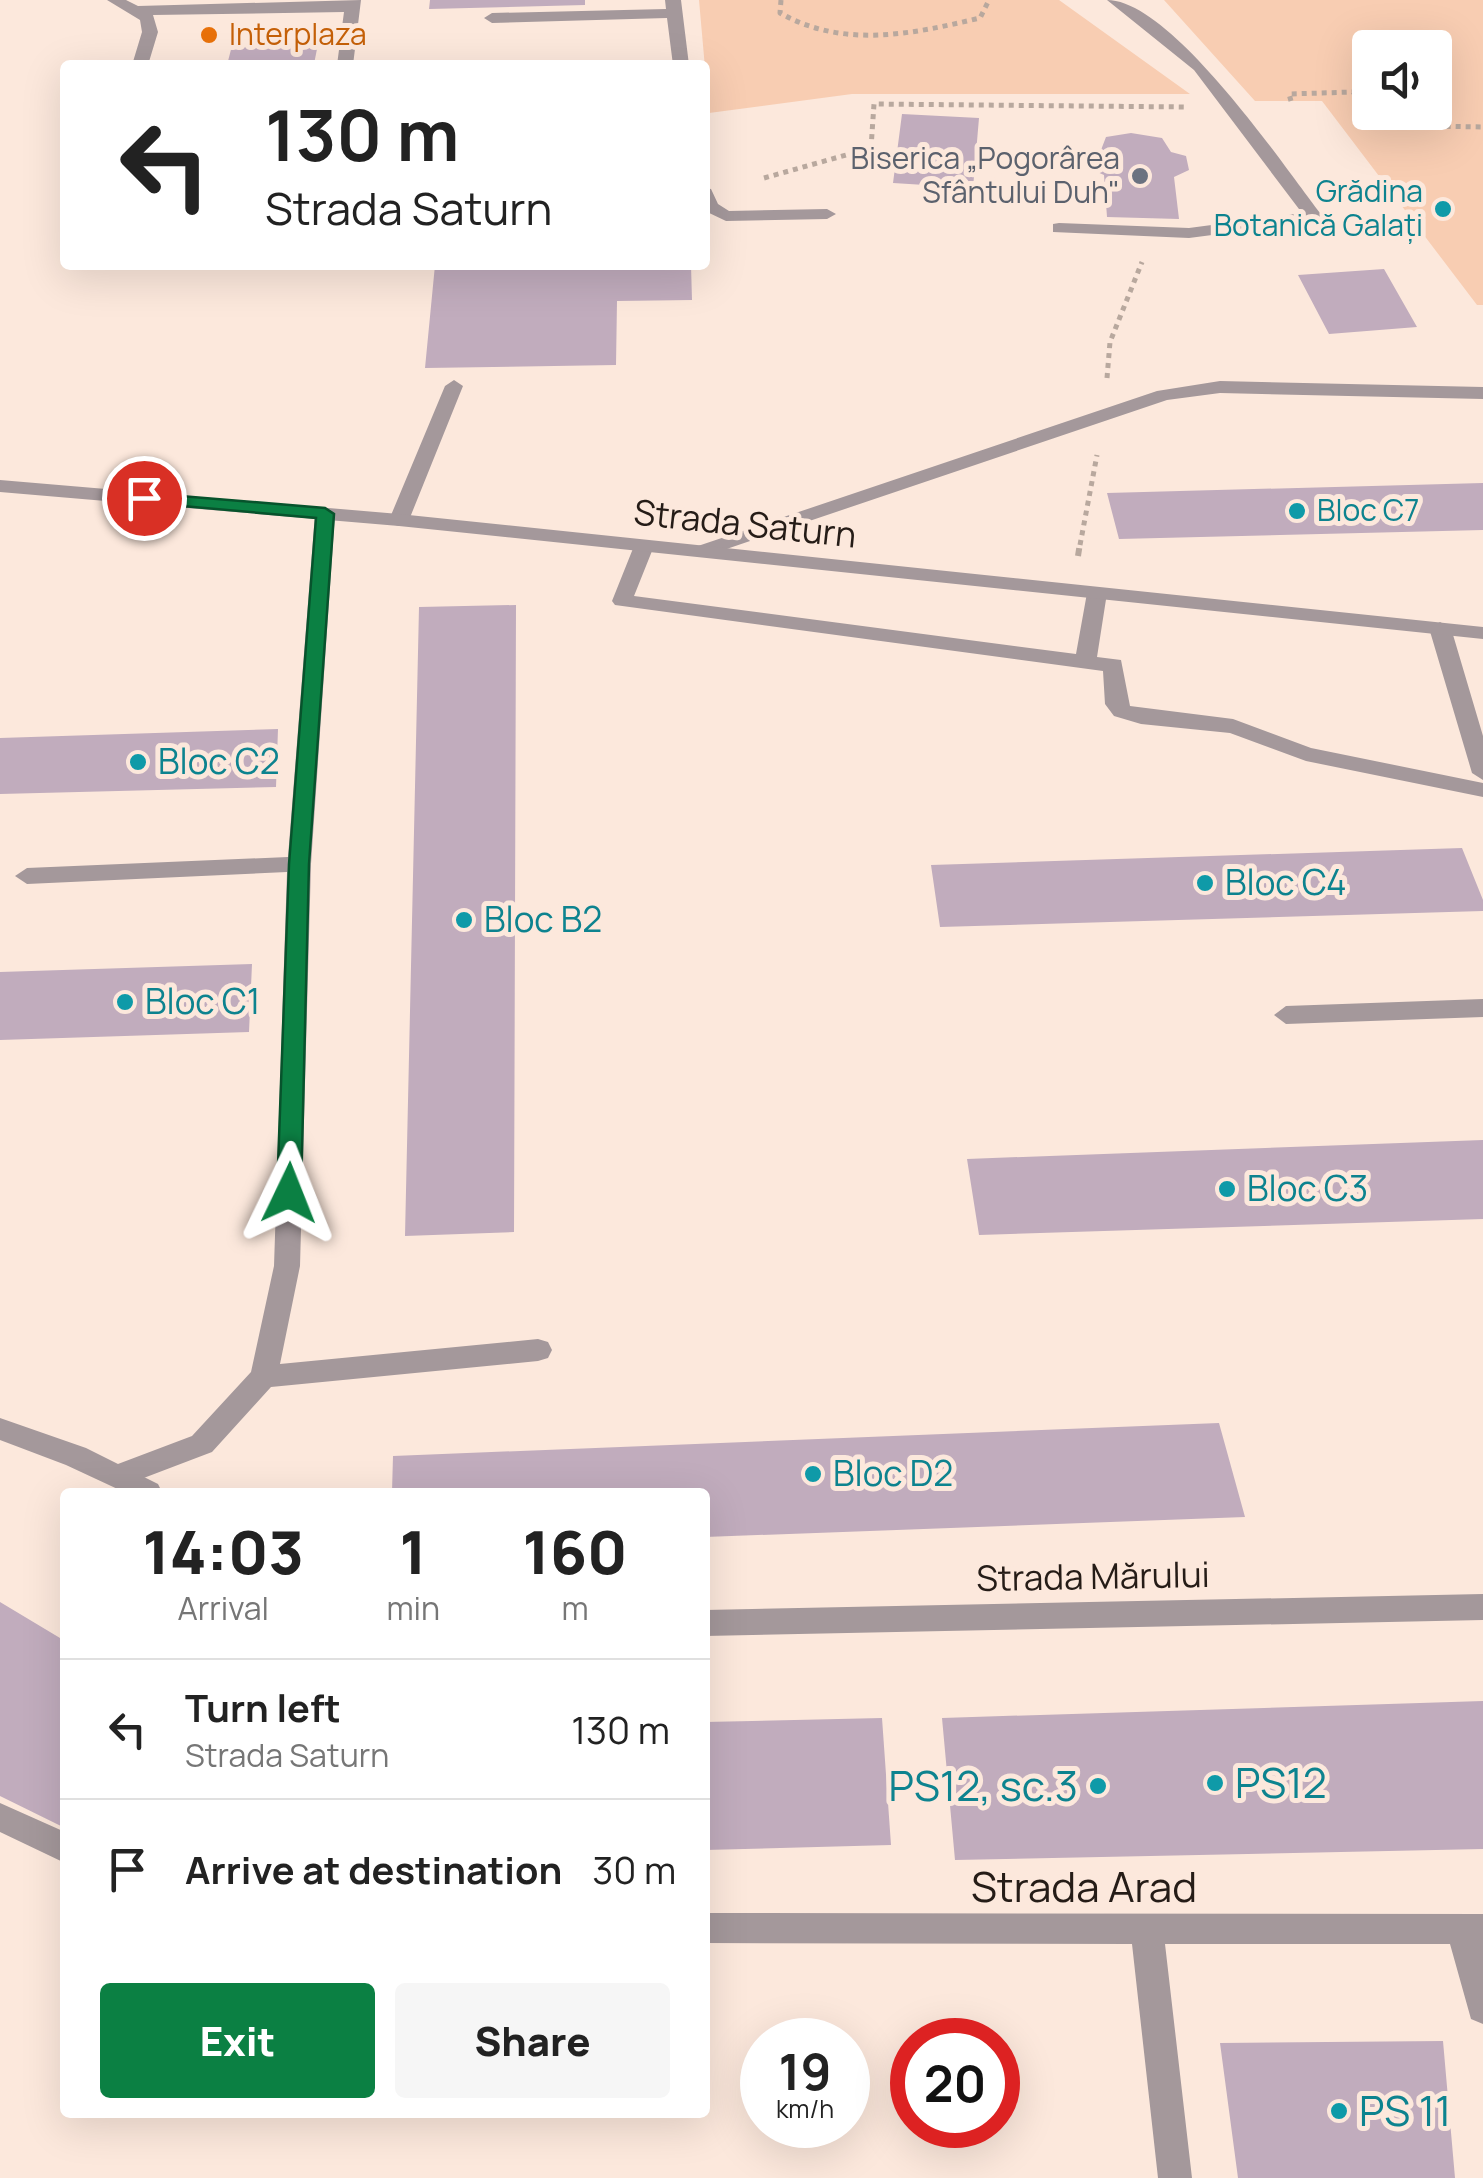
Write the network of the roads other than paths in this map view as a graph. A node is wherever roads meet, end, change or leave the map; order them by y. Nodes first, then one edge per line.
1 (115, 0) edge
2 (1115, 0) edge
3 (353, 4) edge
4 (674, 7) edge
5 (136, 11) junction
6 (492, 18) dead end
7 (142, 60) edge
8 (346, 60) edge
9 (681, 60) edge
10 (710, 204) edge
11 (827, 214) dead end
12 (1059, 228) dead end
13 (454, 386) dead end
14 (1483, 393) edge
15 (0, 486) edge
16 (325, 514) junction
17 (399, 520) junction
18 (644, 546) junction
19 (699, 552) junction
20 (1097, 593) junction
21 (1440, 628) junction
22 (1483, 633) edge
23 (1085, 662) junction
24 (1483, 773) edge
25 (1483, 790) edge
26 (299, 864) junction
27 (27, 876) dead end
28 (1483, 1008) edge
29 (1286, 1014) dead end
30 (538, 1350) dead end
31 (264, 1376) junction
32 (0, 1430) edge
33 (120, 1476) junction
34 (141, 1488) edge
35 (1483, 1607) edge
36 (710, 1623) edge
37 (0, 1817) edge
38 (60, 1846) edge
39 (710, 1928) edge
40 (1472, 1929) edge
41 (1147, 1930) junction
42 (1483, 2008) edge
43 (1175, 2178) edge

1 - 5 street
2 - 12 street
3 - 5 street
3 - 8 street
4 - 6 street
4 - 9 street
5 - 7 street
10 - 11 street
13 - 17 street
14 - 19 street
15 - 16 street, Strada Saturn
16 - 17 street, Strada Saturn
16 - 26 street
17 - 18 street, Strada Saturn
18 - 19 street, Strada Saturn
18 - 23 street
19 - 20 street, Strada Saturn
20 - 21 street, Strada Saturn
20 - 23 street
21 - 22 street, Strada Saturn
21 - 24 street
23 - 25 street
26 - 27 street
26 - 31 street
28 - 29 street
30 - 31 street
31 - 33 street
32 - 33 street
33 - 34 street
35 - 36 street, Strada Mărului
37 - 38 street
39 - 41 street, Strada Arad
40 - 41 street, Strada Arad
40 - 42 street, Strada Arad
41 - 43 street

